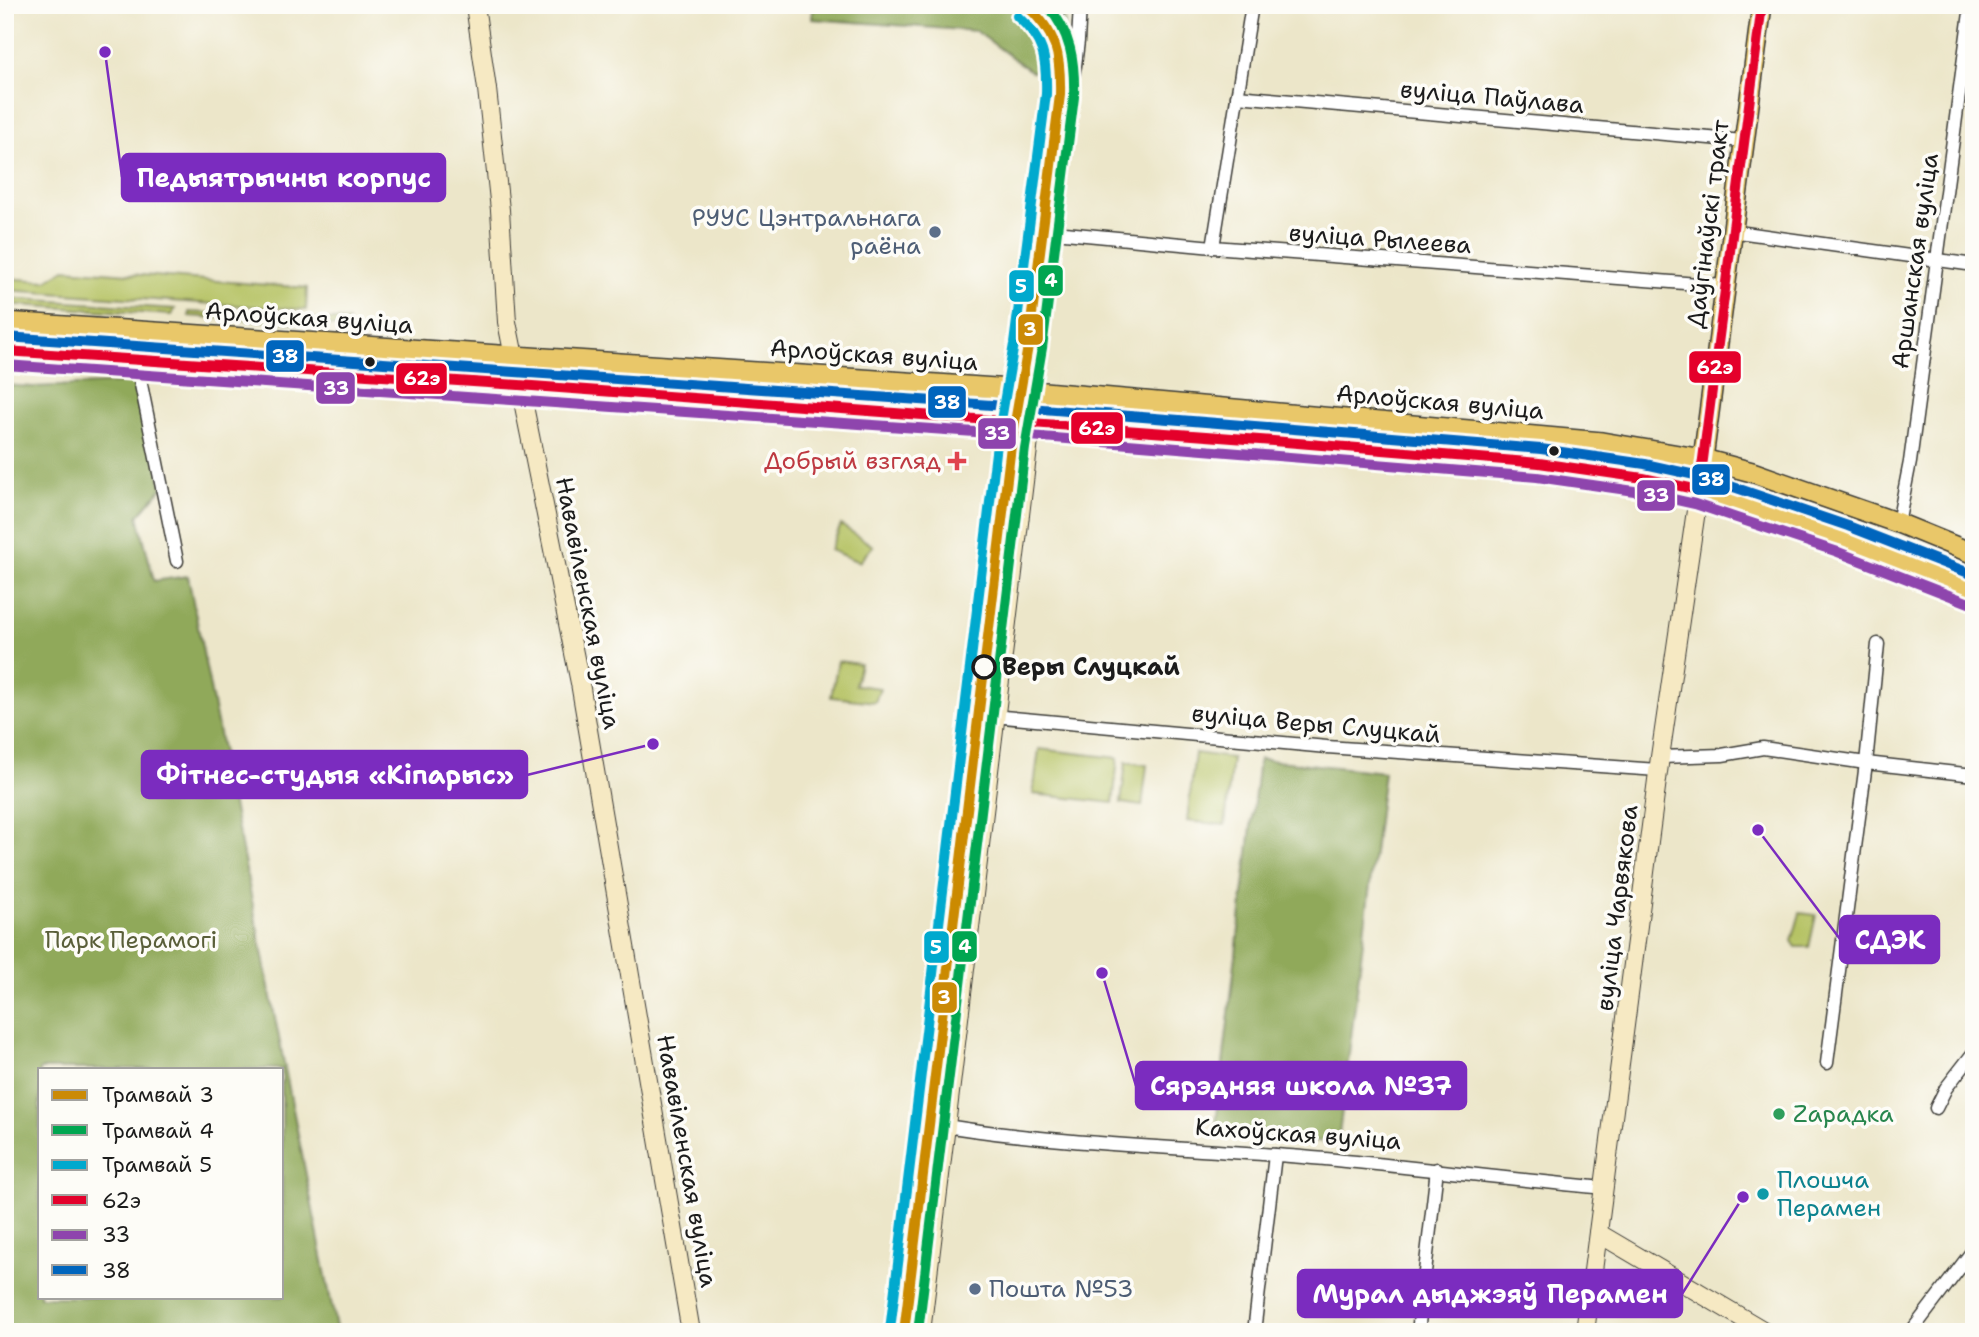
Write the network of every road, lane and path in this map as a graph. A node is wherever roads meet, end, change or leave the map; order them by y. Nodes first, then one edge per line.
1 (475, 5) edge
2 (1080, 5) edge
3 (1252, 5) edge
4 (1762, 5) edge
5 (1971, 5) edge
6 (1078, 41) junction
7 (1960, 85) junction
8 (1974, 87) edge
9 (1237, 96) junction
10 (1743, 141) junction
11 (1033, 230) junction
12 (1731, 230) junction
13 (1054, 231) junction
14 (1213, 247) junction
15 (1936, 260) junction
16 (1974, 265) edge
17 (1724, 286) junction
18 (5, 322) edge
19 (5, 351) edge
20 (515, 356) junction
21 (136, 360) junction
22 (898, 382) junction
23 (519, 385) junction
24 (1011, 389) junction
25 (1035, 391) junction
26 (894, 412) junction
27 (1005, 420) junction
28 (1031, 422) junction
29 (1703, 459) junction
30 (1699, 490) junction
31 (1898, 523) junction
32 (1974, 554) edge
33 (177, 561) dead end
34 (1974, 590) edge
35 (1878, 644) dead end
36 (971, 714) junction
37 (995, 716) junction
38 (1866, 763) junction
39 (1659, 764) junction
40 (1974, 775) edge
41 (1974, 1052) edge
42 (1827, 1063) dead end
43 (1936, 1108) dead end
44 (922, 1122) junction
45 (946, 1127) junction
46 (1275, 1155) junction
47 (1437, 1169) junction
48 (1604, 1188) junction
49 (1598, 1233) junction
50 (1974, 1249) edge
51 (691, 1332) edge
52 (896, 1332) edge
53 (920, 1332) edge
54 (1254, 1332) edge
55 (1418, 1332) edge
56 (1585, 1332) edge
57 (1766, 1332) edge
58 (1911, 1332) edge

1 - 20 street, Нававіленская вуліца
2 - 6 street
3 - 9 street
4 - 10 main road, Даўгінаўскі тракт
5 - 7 street, Аршанская вуліца
6 - 11 street
6 - 13 street
7 - 8 street
7 - 15 street, Аршанская вуліца
9 - 10 street, вуліца Паўлава
9 - 14 street
10 - 12 main road, Даўгінаўскі тракт
11 - 13 street, вуліца Рылеева
11 - 24 street
12 - 15 street
12 - 17 main road, Даўгінаўскі тракт
13 - 14 street, вуліца Рылеева
13 - 25 street
14 - 17 street, вуліца Рылеева
15 - 16 street
15 - 31 street, Аршанская вуліца
17 - 29 main road, Даўгінаўскі тракт
18 - 20 main road, Арлоўская вуліца
19 - 21 main road
20 - 22 main road, Арлоўская вуліца
20 - 23 street, Нававіленская вуліца
21 - 23 main road
21 - 33 street
22 - 24 main road, Арлоўская вуліца
22 - 26 main road
23 - 26 main road
23 - 51 street, Нававіленская вуліца
24 - 25 main road, Арлоўская вуліца
24 - 27 street
25 - 28 street
25 - 29 main road, Арлоўская вуліца
26 - 27 main road
27 - 28 main road
27 - 36 street
28 - 30 main road
28 - 37 street
29 - 30 main road, Даўгінаўскі тракт
29 - 31 main road, Арлоўская вуліца
30 - 34 main road
30 - 39 street, вуліца Чарвякова
31 - 32 main road, Арлоўская вуліца
35 - 38 street
36 - 37 street, вуліца Веры Слуцкай
36 - 44 street
37 - 39 street, вуліца Веры Слуцкай
37 - 45 street
38 - 39 street, вуліца Веры Слуцкай
38 - 40 street, вуліца Веры Слуцкай
38 - 42 street
39 - 48 street, вуліца Чарвякова
41 - 43 street
44 - 45 street, Кахоўская вуліца
44 - 52 street
45 - 46 street, Кахоўская вуліца
45 - 53 street
46 - 47 street, Кахоўская вуліца
46 - 54 street
47 - 48 street, Кахоўская вуліца
47 - 55 street
48 - 49 street, вуліца Чарвякова
49 - 56 street, вуліца Чарвякова
49 - 57 street
50 - 58 street

